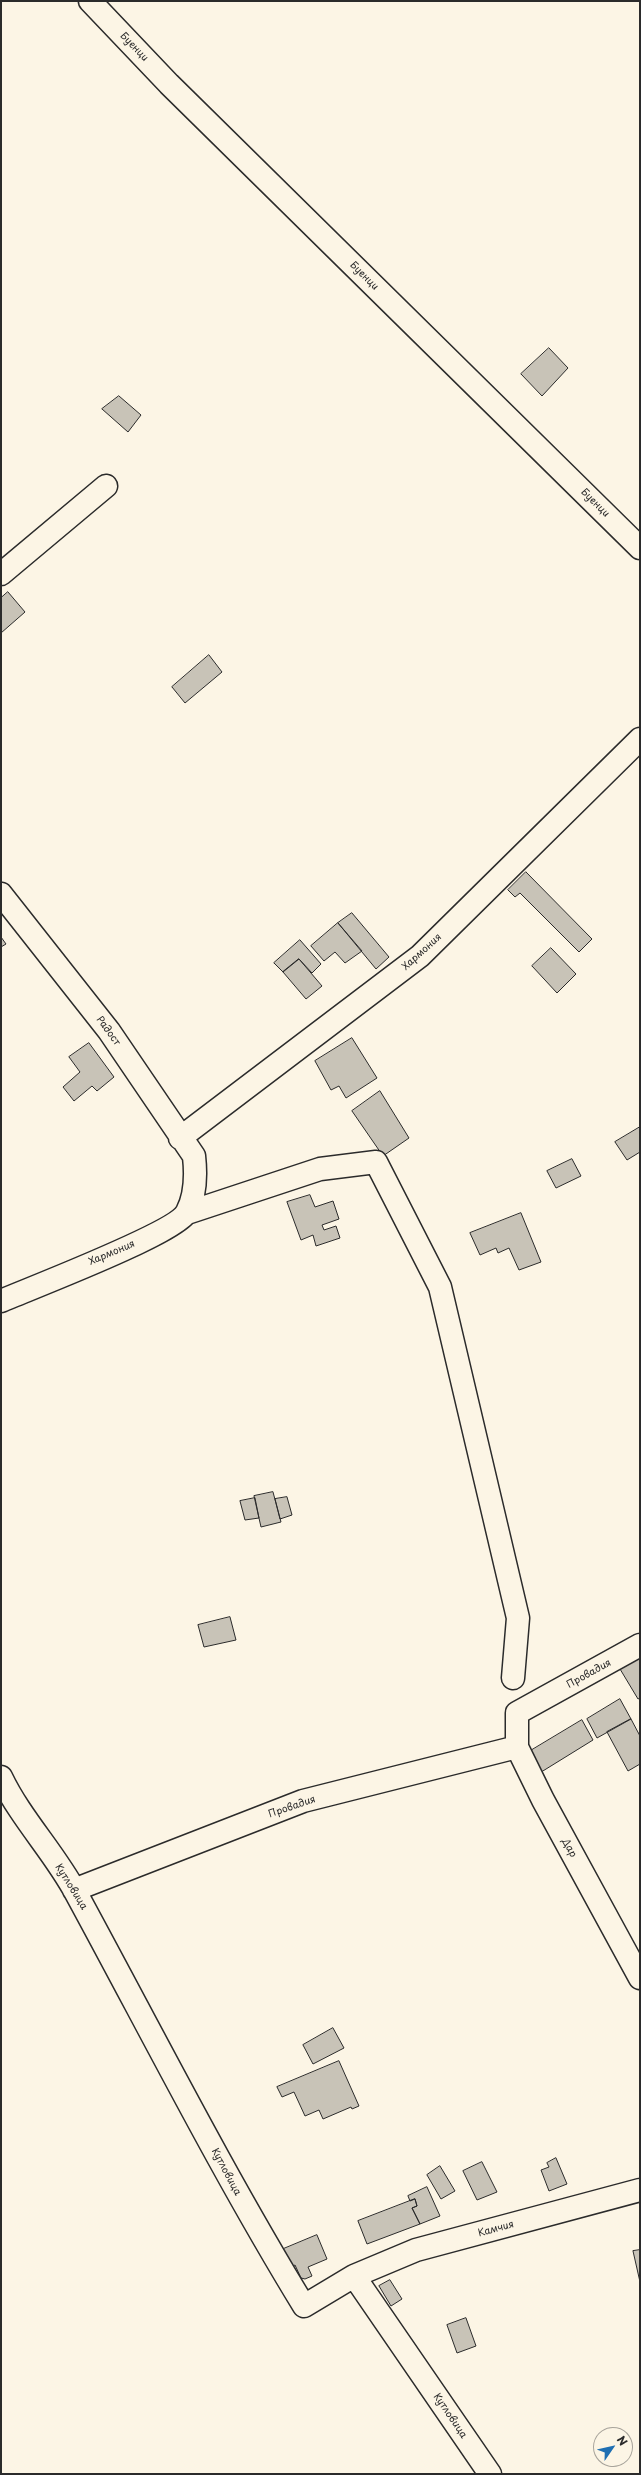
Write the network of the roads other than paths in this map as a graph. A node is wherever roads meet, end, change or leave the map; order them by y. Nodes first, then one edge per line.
1 (90, 1) edge
2 (106, 486) dead end
3 (640, 548) edge
4 (1, 574) edge
5 (640, 739) edge
6 (1, 894) edge
7 (180, 1138) junction
8 (187, 1213) junction
9 (1, 1301) edge
10 (640, 1645) edge
11 (514, 1678) dead end
12 (517, 1714) joint
13 (517, 1748) junction
14 (1, 1777) edge
15 (74, 1890) junction
16 (640, 1978) edge
17 (640, 2190) edge
18 (354, 2276) junction
19 (490, 2474) edge

1 - 3 street, Буенци
2 - 4 street
5 - 7 street, Хармония
6 - 7 street, Радост
7 - 8 street, Радост
8 - 9 street, Хармония
8 - 11 street, Хармония
10 - 12 street, Провадия
12 - 13 street, Дар
13 - 15 street, Провадия
13 - 16 street, Дар
14 - 15 street, Кутловица
15 - 18 street, Кутловица
17 - 18 street, Камчия
18 - 19 street, Кутловица

